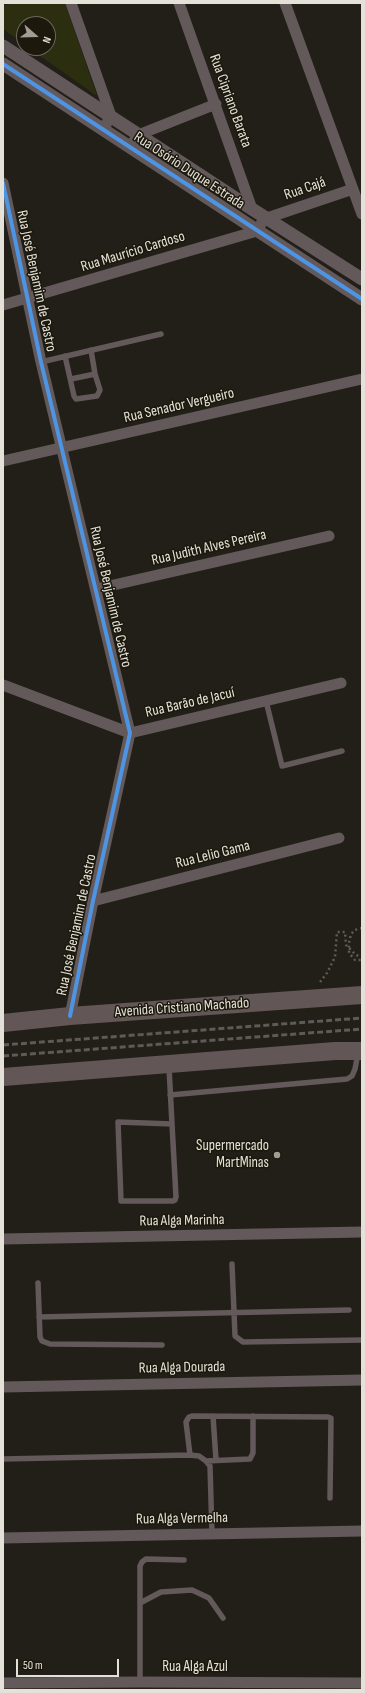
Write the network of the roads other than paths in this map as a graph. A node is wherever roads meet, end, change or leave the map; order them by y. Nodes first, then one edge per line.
1 (71, 3) edge
2 (179, 3) edge
3 (285, 3) edge
4 (3, 46) edge
5 (3, 64) edge
6 (216, 104) junction
7 (111, 116) junction
8 (103, 129) junction
9 (138, 135) junction
10 (130, 146) junction
11 (3, 183) edge
12 (353, 189) junction
13 (252, 209) junction
14 (362, 214) edge
15 (266, 218) junction
16 (257, 231) junction
17 (362, 279) edge
18 (28, 299) junction
19 (362, 299) edge
20 (3, 306) edge
21 (161, 334) dead end
22 (91, 350) junction
23 (65, 356) junction
24 (41, 362) junction
25 (95, 374) junction
26 (71, 379) junction
27 (362, 379) edge
28 (62, 448) junction
29 (3, 461) edge
30 (329, 536) dead end
31 (96, 589) junction
32 (342, 683) dead end
33 (3, 685) edge
34 (266, 701) junction
35 (130, 733) junction
36 (342, 751) dead end
37 (339, 838) dead end
38 (93, 900) junction
39 (362, 995) edge
40 (70, 1016) junction
41 (3, 1023) edge
42 (360, 1051) edge
43 (169, 1064) junction
44 (3, 1077) edge
45 (170, 1095) junction
46 (172, 1124) junction
47 (362, 1232) edge
48 (3, 1239) edge
49 (232, 1264) dead end
50 (38, 1283) dead end
51 (349, 1310) dead end
52 (235, 1313) junction
53 (39, 1317) junction
54 (362, 1340) edge
55 (162, 1345) dead end
56 (362, 1380) edge
57 (3, 1387) edge
58 (213, 1416) junction
59 (253, 1416) junction
60 (190, 1455) junction
61 (3, 1459) edge
62 (216, 1460) junction
63 (206, 1461) junction
64 (330, 1498) dead end
65 (362, 1531) edge
66 (212, 1534) junction
67 (3, 1538) edge
68 (184, 1560) dead end
69 (140, 1603) junction
70 (223, 1618) dead end
71 (140, 1682) junction
72 (3, 1683) edge
73 (362, 1683) edge

1 - 7 street
2 - 6 street, Rua Cipriano Barata
3 - 12 street
4 - 7 street, Rua Osório Duque Estrada
5 - 8 street, Rua Osório Duque Estrada
6 - 9 street
6 - 13 street, Rua Cipriano Barata
7 - 8 street
7 - 9 street, Rua Osório Duque Estrada
8 - 10 street, Rua Osório Duque Estrada
9 - 10 street
9 - 13 street, Rua Osório Duque Estrada
10 - 16 street, Rua Osório Duque Estrada
11 - 18 street, Rua José Benjamim de Castro
12 - 14 street
12 - 15 street, Rua Cajá
13 - 15 street, Rua Osório Duque Estrada
15 - 16 street
15 - 17 street, Rua Osório Duque Estrada
16 - 18 street, Rua Maurício Cardoso
16 - 19 street, Rua Osório Duque Estrada
18 - 20 street, Rua Maurício Cardoso
18 - 24 street, Rua José Benjamim de Castro
21 - 22 lane
22 - 23 lane
22 - 25 lane
23 - 24 lane
23 - 26 lane
24 - 28 street, Rua José Benjamim de Castro
25 - 26 lane
25 - 26 lane
27 - 28 street, Rua Senador Vergueiro
28 - 29 street, Rua Senador Vergueiro
28 - 31 street, Rua José Benjamim de Castro
30 - 31 street, Rua Judith Alves Pereira
31 - 35 street, Rua José Benjamim de Castro
32 - 34 street, Rua Barão de Jacuí
33 - 35 street, Rua Barão de Jacuí
34 - 35 street, Rua Barão de Jacuí
34 - 36 lane
35 - 38 street, Rua José Benjamim de Castro
37 - 38 street, Rua Lelio Gama
38 - 40 street, Rua José Benjamim de Castro
39 - 40 highway, Avenida Cristiano Machado
40 - 41 highway, Avenida Cristiano Machado
42 - 43 highway
42 - 45 lane
43 - 44 highway
43 - 45 lane
45 - 46 lane
46 - 46 lane
47 - 48 street, Rua Alga Marinha
49 - 52 lane
50 - 53 lane
51 - 52 lane
52 - 53 lane
52 - 54 lane
53 - 55 lane
56 - 57 street, Rua Alga Dourada
58 - 59 lane
58 - 60 lane
58 - 62 lane
59 - 62 lane
59 - 64 lane
60 - 61 lane
60 - 63 lane
62 - 63 lane
63 - 66 lane
65 - 66 street, Rua Alga Vermelha
66 - 67 street, Rua Alga Vermelha
68 - 69 lane
69 - 70 lane
69 - 71 lane
71 - 72 street, Rua Alga Azul
71 - 73 street, Rua Alga Azul

